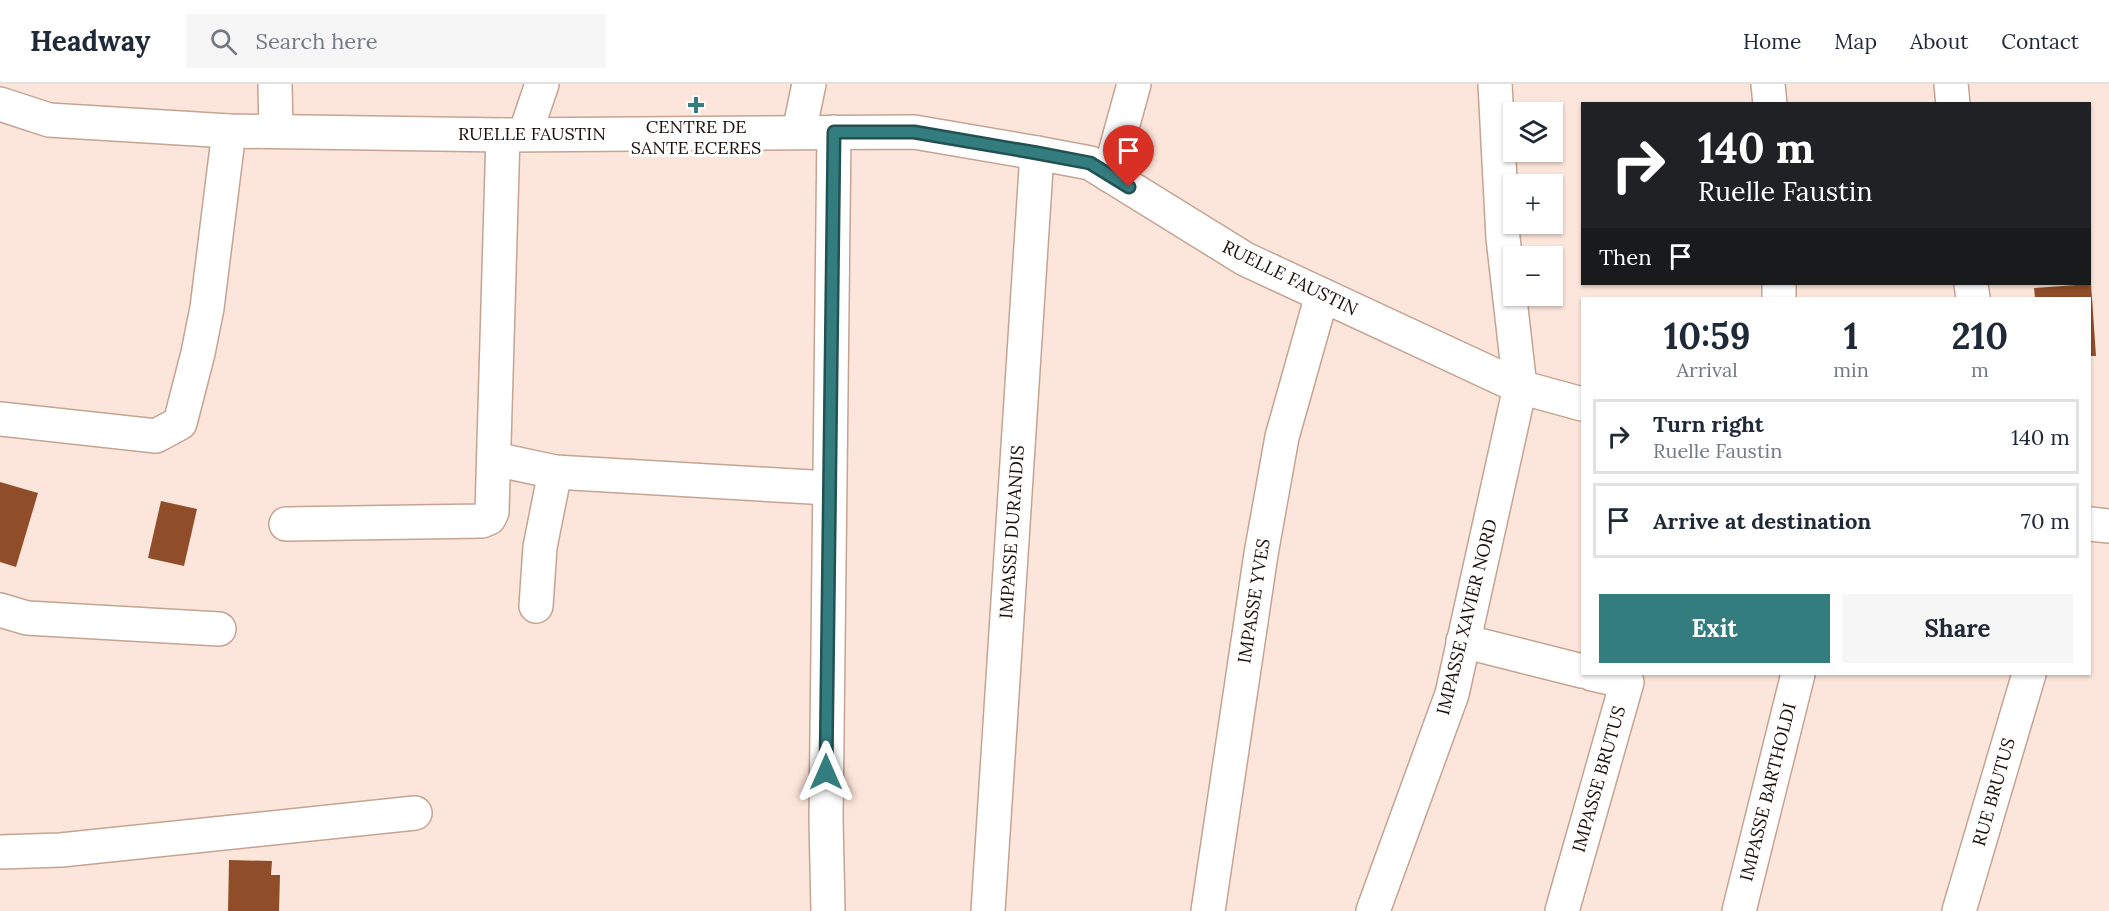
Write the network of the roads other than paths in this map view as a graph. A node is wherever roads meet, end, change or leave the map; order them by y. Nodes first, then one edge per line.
1 (275, 84) edge
2 (542, 84) edge
3 (808, 84) edge
4 (1134, 84) edge
5 (1495, 84) edge
6 (1768, 84) edge
7 (1951, 84) edge
8 (1770, 102) edge
9 (1953, 102) edge
10 (0, 104) edge
11 (276, 130) junction
12 (229, 131) junction
13 (799, 132) junction
14 (834, 132) junction
15 (514, 135) junction
16 (1037, 153) junction
17 (1109, 175) junction
18 (1322, 295) junction
19 (1520, 387) junction
20 (1581, 404) edge
21 (0, 419) edge
22 (494, 459) junction
23 (555, 472) junction
24 (828, 488) junction
25 (286, 524) dead end
26 (2091, 524) edge
27 (2109, 526) edge
28 (536, 606) dead end
29 (0, 610) edge
30 (219, 629) dead end
31 (1464, 641) junction
32 (1581, 671) edge
33 (1596, 675) edge
34 (1798, 675) edge
35 (2029, 675) edge
36 (415, 813) dead end
37 (0, 852) edge
38 (828, 911) edge
39 (988, 911) edge
40 (1208, 911) edge
41 (1373, 911) edge
42 (1562, 911) edge
43 (1739, 911) edge
44 (1959, 911) edge

1 - 11 street
2 - 15 street
3 - 13 street
4 - 17 street
5 - 19 street, IMPASSE XAVIER NORD
6 - 8 street
7 - 9 street
10 - 12 street, RUELLE FAUSTIN
11 - 12 street, RUELLE FAUSTIN
11 - 15 street, RUELLE FAUSTIN
12 - 21 street
13 - 14 street, RUELLE FAUSTIN
13 - 15 street, RUELLE FAUSTIN
14 - 16 street, RUELLE FAUSTIN
14 - 24 street
15 - 22 street
16 - 17 street, RUELLE FAUSTIN
16 - 39 street, IMPASSE DURANDIS
17 - 18 street, RUELLE FAUSTIN
18 - 19 street, RUELLE FAUSTIN
18 - 40 street, IMPASSE YVES
19 - 20 street, RUELLE FAUSTIN
19 - 31 street, IMPASSE XAVIER NORD
22 - 23 street
22 - 25 street
23 - 24 street
23 - 28 street
24 - 38 street
26 - 27 street
29 - 30 street
31 - 32 street
31 - 41 street, IMPASSE XAVIER NORD
33 - 42 street, IMPASSE BRUTUS
34 - 43 street, IMPASSE BARTHOLDI
35 - 44 street, RUE BRUTUS
36 - 37 street

